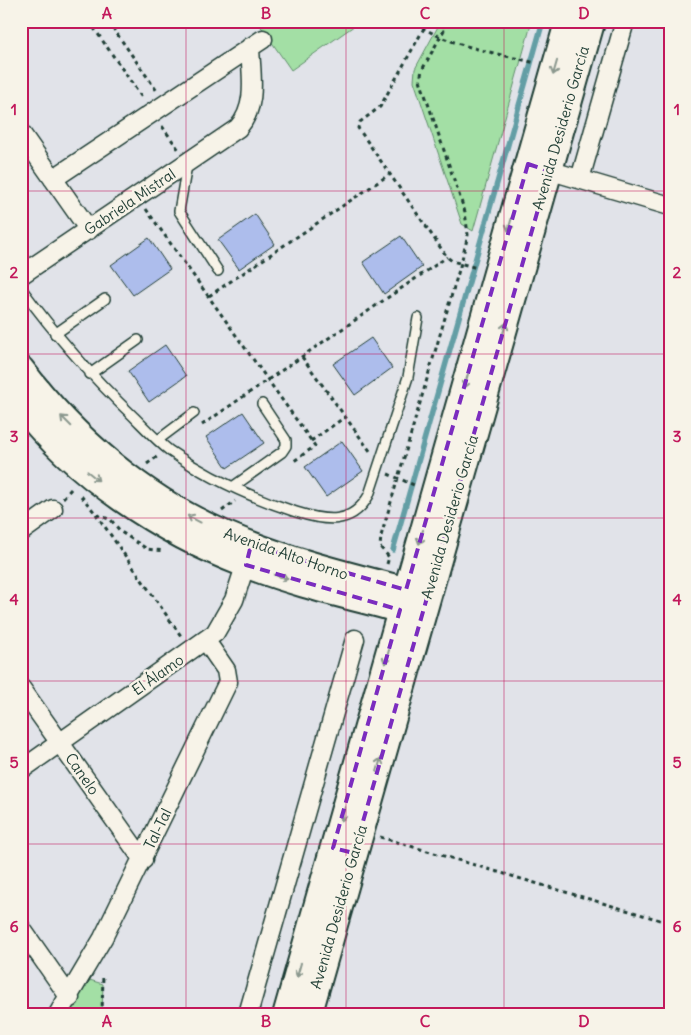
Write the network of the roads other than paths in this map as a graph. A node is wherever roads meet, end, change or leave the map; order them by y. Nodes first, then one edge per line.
1 (568, 21) edge
2 (592, 21) edge
3 (625, 21) edge
4 (21, 133) edge
5 (187, 162) junction
6 (538, 167) junction
7 (53, 179) junction
8 (580, 180) junction
9 (670, 206) edge
10 (89, 230) junction
11 (218, 271) dead end
12 (21, 275) edge
13 (21, 288) edge
14 (105, 299) dead end
15 (418, 318) dead end
16 (55, 334) junction
17 (138, 340) dead end
18 (21, 369) edge
19 (90, 374) junction
20 (262, 404) dead end
21 (21, 405) edge
22 (194, 413) dead end
23 (158, 440) junction
24 (234, 486) junction
25 (53, 509) dead end
26 (21, 532) edge
27 (248, 555) junction
28 (414, 603) junction
29 (355, 639) dead end
30 (199, 646) junction
31 (21, 688) edge
32 (60, 743) junction
33 (21, 770) edge
34 (349, 844) junction
35 (143, 860) junction
36 (21, 928) edge
37 (70, 998) junction
38 (58, 1014) edge
39 (248, 1014) edge
40 (286, 1014) edge
41 (309, 1014) edge

1 -> 6 main road, Avenida Desiderio García
2 - 6 main road, Avenida Desiderio García
3 - 8 street
4 - 7 street
5 - 7 street, Gabriela Mistral
5 - 10 street, Gabriela Mistral
5 - 11 lane
6 - 8 street
6 - 28 main road, Avenida Desiderio García
7 - 10 street
8 - 9 street
10 - 12 street, Gabriela Mistral
13 - 16 lane
14 - 16 lane
15 - 24 lane
16 - 19 lane
17 - 19 lane
27 -> 18 main road, Avenida Alto Horno
19 - 23 lane
20 - 24 lane
21 -> 27 main road, Avenida Alto Horno
22 - 23 lane
23 - 24 lane
25 - 26 street
27 - 28 main road, Avenida Alto Horno
27 - 30 street, El Álamo
28 - 34 main road, Avenida Desiderio García
29 - 39 street
30 - 32 street, El Álamo
30 - 35 street, Tal-Tal
31 - 32 street, Canelo
32 - 33 street, El Álamo
32 - 35 street, Canelo
34 -> 40 main road, Avenida Desiderio García
34 - 41 main road, Avenida Desiderio García
35 - 37 street, Tal-Tal
36 - 37 street
37 - 38 street, Tal-Tal

